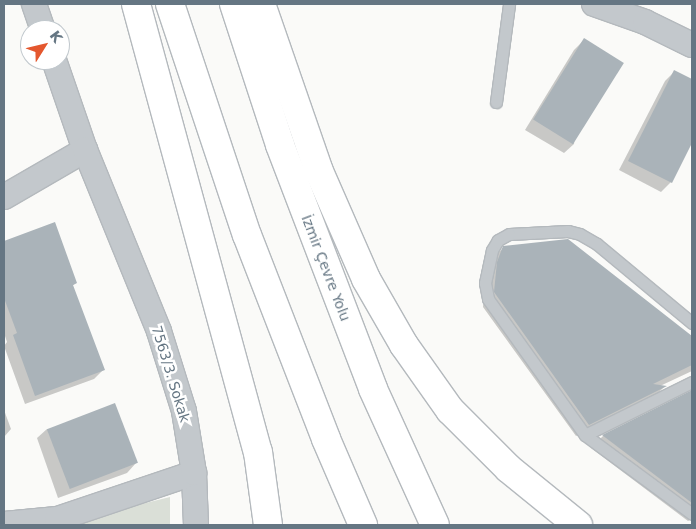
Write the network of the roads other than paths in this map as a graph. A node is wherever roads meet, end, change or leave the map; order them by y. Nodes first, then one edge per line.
1 (34, 4) edge
2 (136, 4) edge
3 (170, 4) edge
4 (234, 4) edge
5 (261, 4) edge
6 (509, 4) edge
7 (594, 4) edge
8 (40, 20) edge
9 (692, 45) edge
10 (57, 70) edge
11 (496, 102) dead end
12 (85, 150) junction
13 (4, 198) edge
14 (692, 324) edge
15 (692, 382) edge
16 (585, 435) junction
17 (194, 473) junction
18 (692, 514) edge
19 (4, 524) edge
20 (196, 525) edge
21 (268, 525) edge
22 (363, 525) edge
23 (435, 525) edge
24 (578, 525) edge

1 - 8 street
2 - 21 highway
3 - 22 highway
4 - 23 highway, İzmir Çevre Yolu
5 - 24 highway
6 - 11 lane
7 - 9 street
10 - 12 street, 7563/3. Sokak
12 - 13 street
12 - 17 street, 7563/3. Sokak
14 - 16 lane
15 - 16 lane
16 - 18 lane
17 - 19 street
17 - 20 street, 7563/3. Sokak

